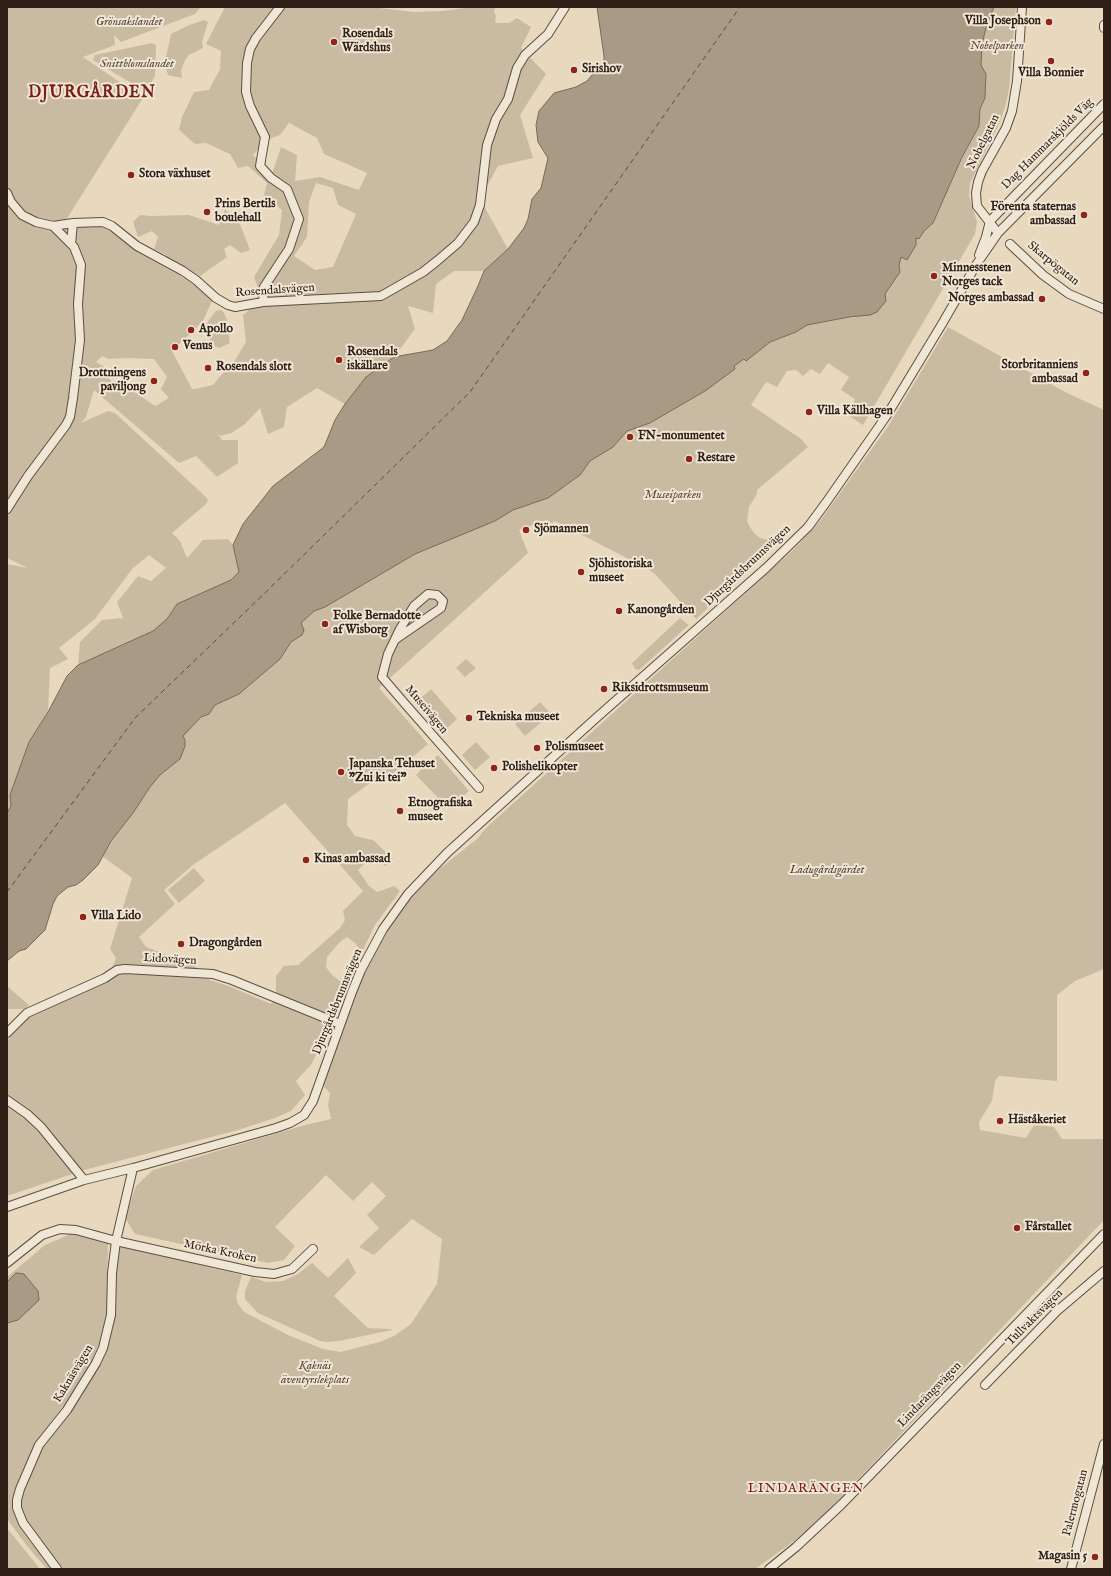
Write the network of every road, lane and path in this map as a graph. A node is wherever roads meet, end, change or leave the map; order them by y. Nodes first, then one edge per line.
1 (280, 7) edge
2 (565, 7) edge
3 (1022, 7) edge
4 (1104, 104) edge
5 (1104, 126) edge
6 (7, 193) edge
7 (990, 221) junction
8 (74, 223) junction
9 (53, 226) junction
10 (998, 233) junction
11 (71, 244) junction
12 (1010, 244) dead end
13 (976, 265) junction
14 (263, 302) junction
15 (1104, 309) edge
16 (7, 509) edge
17 (396, 639) junction
18 (479, 788) dead end
19 (340, 1024) junction
20 (7, 1033) edge
21 (7, 1100) edge
22 (133, 1168) junction
23 (84, 1180) junction
24 (7, 1207) edge
25 (1104, 1234) edge
26 (116, 1241) junction
27 (313, 1249) dead end
28 (7, 1264) edge
29 (1104, 1272) edge
30 (985, 1386) dead end
31 (1104, 1444) edge
32 (57, 1569) edge
33 (769, 1569) edge
34 (1071, 1569) edge

1 - 14 street
2 - 14 street, Rosendalsvägen
3 - 7 street, Nobelgatan
4 - 7 street, Dag Hammarskjölds Väg
5 - 10 street
6 - 9 street
7 - 10 street, Nobelgatan
7 - 13 street, Dag Hammarskjölds Väg
8 - 9 street, Rosendalsvägen
8 - 11 street
8 - 14 street, Rosendalsvägen
9 - 11 street
10 - 13 street
11 - 16 street
12 - 15 street, Skarpögatan
13 - 19 street, Djurgårdsbrunnsvägen
17 - 17 street, Museivägen
17 - 18 street, Museivägen
19 - 20 street, Lidovägen
19 - 22 street, Djurgårdsbrunnsvägen
21 - 23 street
22 - 23 street, Djurgårdsbrunnsvägen
22 - 26 street, Kaknäsvägen
23 - 24 street, Djurgårdsbrunnsvägen
25 - 33 street, Lindarängsvägen
26 - 27 street, Mörka Kroken
26 - 28 street, Mörka Kroken
26 - 32 street, Kaknäsvägen
29 - 30 street, Tullvaktsvägen
31 - 34 street, Palermogatan

